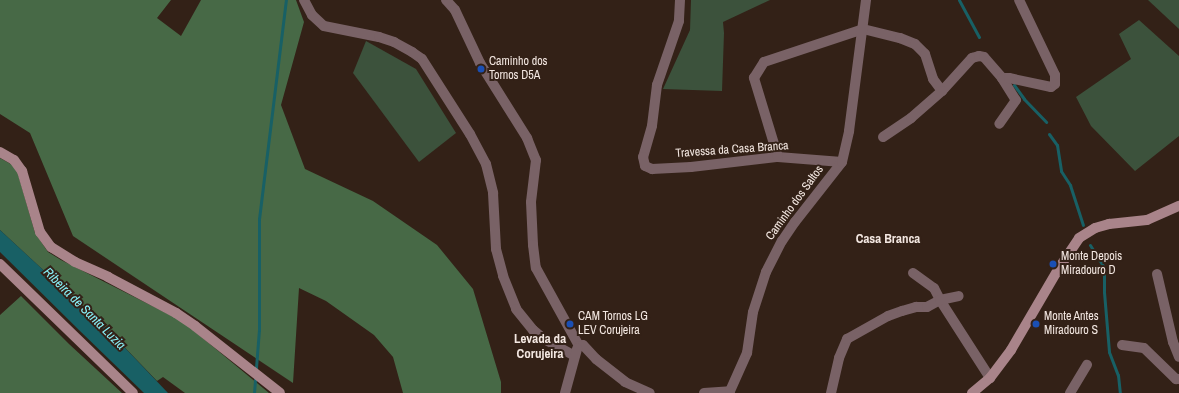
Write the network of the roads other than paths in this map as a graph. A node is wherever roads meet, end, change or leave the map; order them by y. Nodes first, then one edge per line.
1 (304, 0) edge
2 (446, 0) edge
3 (680, 0) edge
4 (866, 0) edge
5 (1019, 0) edge
6 (863, 29) junction
7 (1002, 78) junction
8 (942, 92) junction
9 (999, 124) dead end
10 (883, 137) dead end
11 (0, 152) edge
12 (778, 157) junction
13 (842, 162) junction
14 (1179, 206) edge
15 (0, 264) edge
16 (913, 273) dead end
17 (1157, 274) dead end
18 (959, 296) dead end
19 (940, 300) junction
20 (1122, 345) dead end
21 (577, 351) junction
22 (1179, 357) edge
23 (1087, 365) dead end
24 (990, 378) junction
25 (1179, 379) edge
26 (731, 392) edge
27 (133, 393) edge
28 (280, 393) edge
29 (565, 393) edge
30 (650, 393) edge
31 (704, 393) edge
32 (831, 393) edge
33 (972, 393) edge
34 (1070, 393) edge

1 - 21 street
2 - 21 street
3 - 12 street, Travessa da Casa Branca
4 - 6 street, Caminho dos Saltos
5 - 7 street
6 - 8 street
6 - 12 street
6 - 13 street, Caminho dos Saltos
7 - 8 street
7 - 9 street
8 - 10 street
11 - 28 main road
12 - 13 street, Travessa da Casa Branca
13 - 26 street, Caminho dos Saltos
14 - 24 main road
15 - 27 main road
16 - 19 street
17 - 22 street
18 - 19 street
19 - 24 street
19 - 32 street
20 - 25 street
21 - 29 street
21 - 30 street
23 - 34 street
24 - 33 main road
26 - 31 street, Caminho dos Saltos

